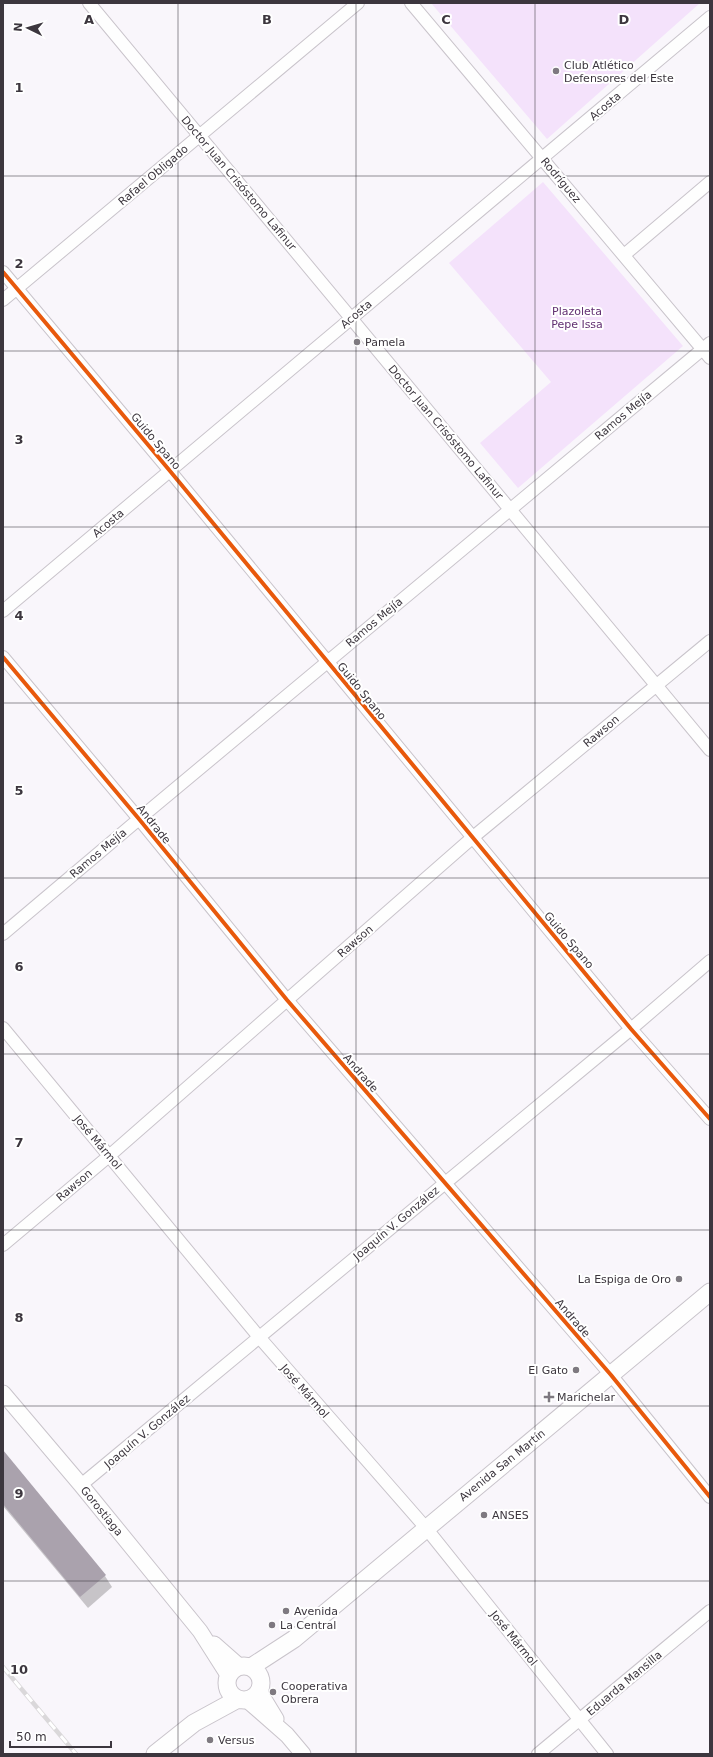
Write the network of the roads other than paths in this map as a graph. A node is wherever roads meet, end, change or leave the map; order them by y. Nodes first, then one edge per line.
1 (89, 3) edge
2 (358, 3) edge
3 (412, 3) edge
4 (710, 18) edge
5 (200, 136) junction
6 (543, 158) junction
7 (710, 182) edge
8 (624, 255) junction
9 (3, 272) edge
10 (17, 288) junction
11 (3, 300) edge
12 (352, 318) junction
13 (708, 350) edge
14 (170, 471) junction
15 (510, 509) junction
16 (3, 611) edge
17 (710, 641) edge
18 (3, 657) edge
19 (327, 662) junction
20 (656, 685) junction
21 (710, 750) edge
22 (139, 819) junction
23 (472, 838) junction
24 (3, 934) edge
25 (710, 961) edge
26 (287, 1000) junction
27 (3, 1028) edge
28 (631, 1029) junction
29 (710, 1119) edge
30 (109, 1156) junction
31 (444, 1183) junction
32 (3, 1246) edge
33 (710, 1292) edge
34 (259, 1338) junction
35 (611, 1375) junction
36 (3, 1393) edge
37 (81, 1485) junction
38 (710, 1497) edge
39 (426, 1528) junction
40 (710, 1611) edge
41 (244, 1683) junction
42 (579, 1720) junction
43 (155, 1754) edge
44 (303, 1754) edge
45 (538, 1754) edge
46 (607, 1754) edge

1 - 5 street, Doctor Juan Crisóstomo Lafinur
2 - 5 street, Rafael Obligado
3 - 6 street, Rodríguez
4 - 6 street, Acosta
5 - 10 street, Rafael Obligado
5 - 12 street, Doctor Juan Crisóstomo Lafinur
6 - 8 street, Rodríguez
6 - 12 street, Acosta
7 - 8 street
8 - 13 street, Rodríguez
9 - 10 street, Guido Spano
10 - 11 street, Rafael Obligado
10 - 14 street, Guido Spano
12 - 14 street, Acosta
12 - 15 street, Doctor Juan Crisóstomo Lafinur
13 - 15 street, Ramos Mejía
14 - 16 street, Acosta
14 - 19 street, Guido Spano
15 - 19 street, Ramos Mejía
15 - 20 street, Doctor Juan Crisóstomo Lafinur
17 - 20 street, Rawson
18 - 22 street, Andrade
19 - 22 street, Ramos Mejía
19 - 23 street, Guido Spano
20 - 21 street, Doctor Juan Crisóstomo Lafinur
20 - 23 street, Rawson
22 - 24 street, Ramos Mejía
22 - 26 street, Andrade
23 - 26 street, Rawson
23 - 28 street, Guido Spano
25 - 28 street, Joaquín V. González
26 - 30 street, Rawson
26 - 31 street, Andrade
27 - 30 street, José Mármol
28 - 29 street, Guido Spano
28 - 31 street, Joaquín V. González
30 - 32 street, Rawson
30 - 34 street, José Mármol
31 - 34 street, Joaquín V. González
31 - 35 street, Andrade
33 - 35 main road, Avenida San Martín
34 - 37 street, Joaquín V. González
34 - 39 street, José Mármol
35 - 38 street, Andrade
35 - 39 main road, Avenida San Martín
36 - 37 street, Gorostiaga
37 - 41 street, Gorostiaga
39 - 41 main road, Avenida San Martín
39 - 42 street, José Mármol
40 - 42 street, Eduarda Mansilla
41 - 43 main road, Avenida San Martín
41 - 44 street, Gorostiaga
42 - 45 street, Eduarda Mansilla
42 - 46 street, José Mármol

